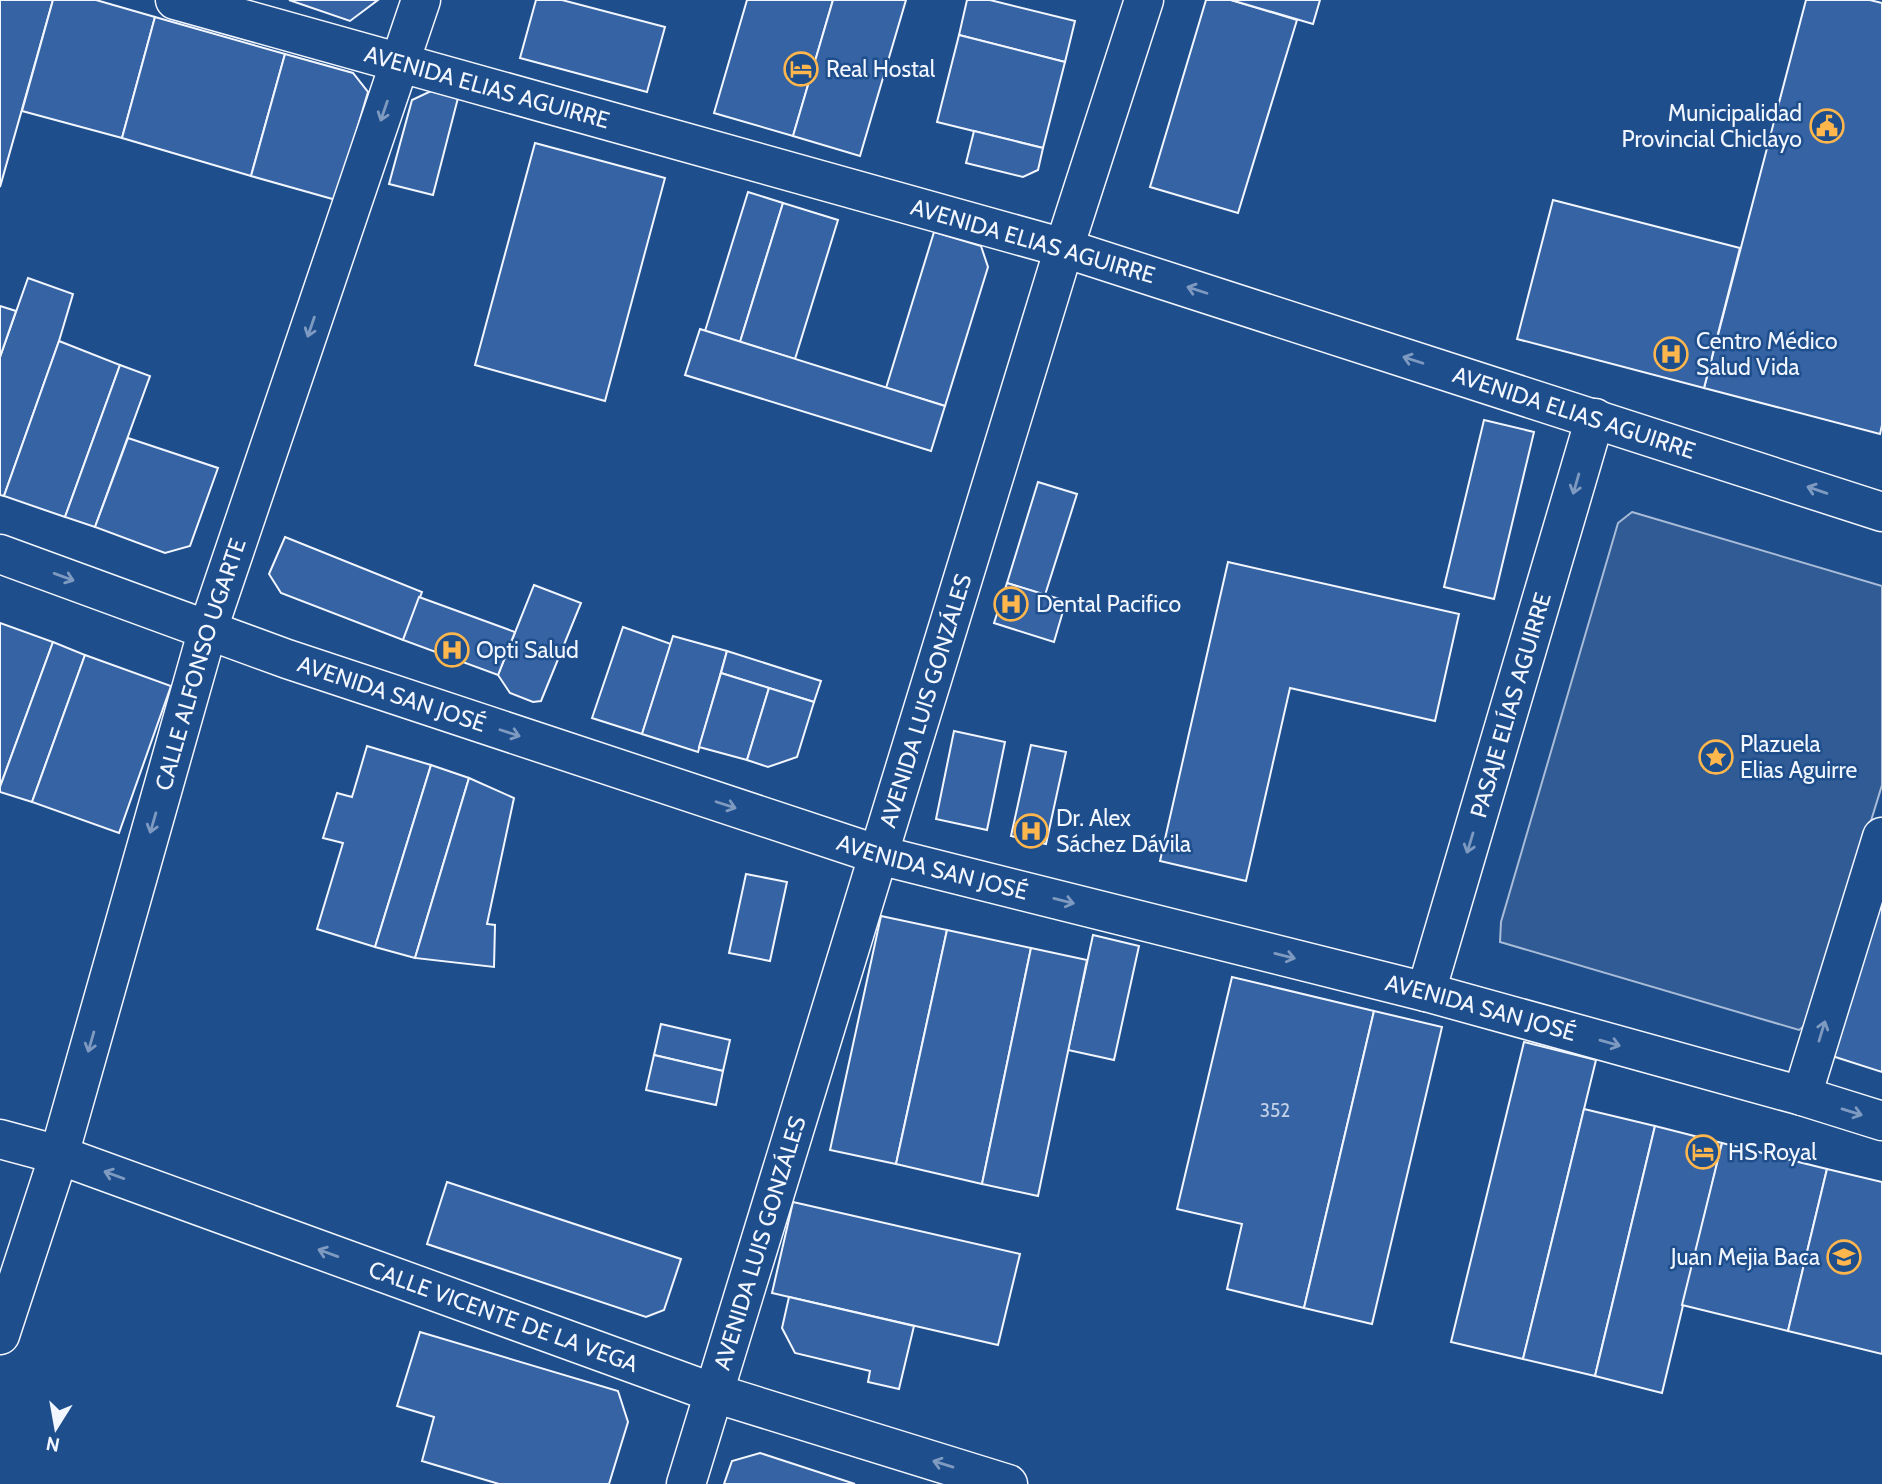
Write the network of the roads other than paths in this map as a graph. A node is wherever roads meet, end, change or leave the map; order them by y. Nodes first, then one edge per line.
1 (174, 0) edge
2 (421, 0) edge
3 (1144, 0) edge
4 (401, 63) junction
5 (1064, 248) junction
6 (1595, 418) junction
7 (1882, 512) edge
8 (0, 554) edge
9 (208, 629) junction
10 (1882, 837) edge
11 (879, 855) junction
12 (1426, 992) junction
13 (1802, 1096) junction
14 (1882, 1121) edge
15 (0, 1139) edge
16 (59, 1156) junction
17 (0, 1335) edge
18 (714, 1393) junction
19 (686, 1484) edge
20 (1008, 1484) edge

1 - 4 main road, AVENIDA ELIAS AGUIRRE
2 - 4 main road, CALLE ALFONSO UGARTE
3 - 5 main road, AVENIDA LUIS GONZÁLES
4 - 5 main road, AVENIDA ELIAS AGUIRRE
4 -> 9 main road, CALLE ALFONSO UGARTE
6 -> 5 main road, AVENIDA ELIAS AGUIRRE
5 - 11 main road, AVENIDA LUIS GONZÁLES
7 -> 6 main road, AVENIDA ELIAS AGUIRRE
6 -> 12 main road, PASAJE ELÍAS AGUIRRE
8 -> 9 main road, AVENIDA SAN JOSÉ
9 -> 11 main road, AVENIDA SAN JOSÉ
9 -> 16 main road, CALLE ALFONSO UGARTE
13 -> 10 main road
11 -> 12 main road, AVENIDA SAN JOSÉ
11 - 18 main road, AVENIDA LUIS GONZÁLES
12 -> 13 main road, AVENIDA SAN JOSÉ
13 -> 14 main road, AVENIDA SAN JOSÉ
15 - 16 main road, CALLE VICENTE DE LA VEGA
16 - 17 main road, CALLE ALFONSO UGARTE
18 -> 16 main road, CALLE VICENTE DE LA VEGA
18 - 19 main road, AVENIDA LUIS GONZÁLES
20 -> 18 main road, CALLE VICENTE DE LA VEGA

